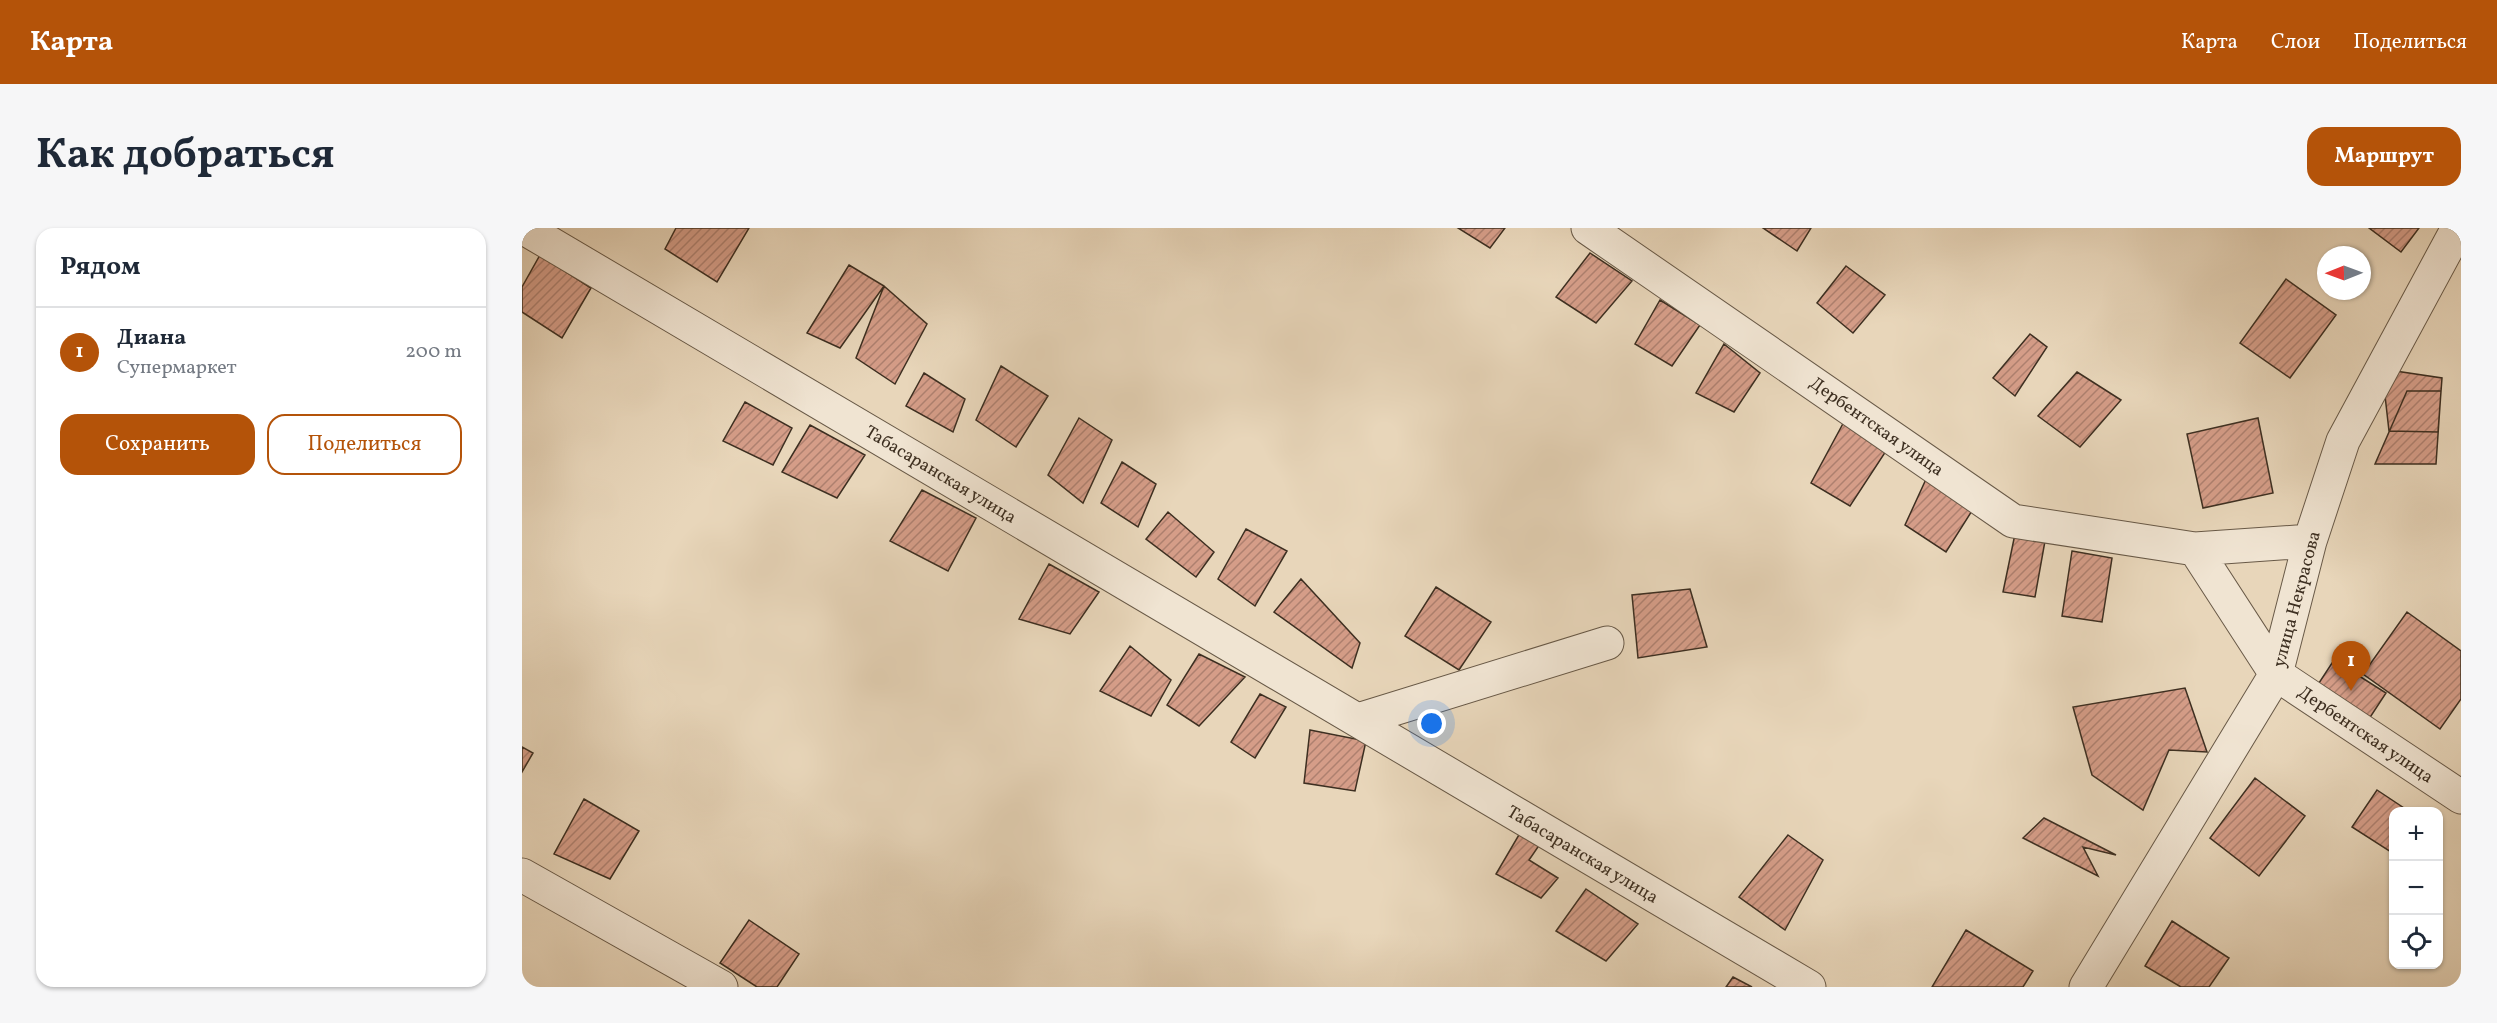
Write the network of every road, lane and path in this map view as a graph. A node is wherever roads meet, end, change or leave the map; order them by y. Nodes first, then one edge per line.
1 (524, 228) edge
2 (1588, 228) edge
3 (2458, 228) edge
4 (2310, 541) junction
5 (2195, 549) junction
6 (1607, 643) dead end
7 (2276, 674) junction
8 (1358, 720) junction
9 (2461, 798) edge
10 (522, 875) edge
11 (721, 987) edge
12 (1809, 987) edge
13 (2086, 987) edge

1 - 8 street, Табасаранская улица
2 - 5 street, Дербентская улица
3 - 4 street, улица Некрасова
4 - 5 street, Дербентская улица
4 - 7 street, улица Некрасова
5 - 7 street, Дербентская улица
6 - 8 street
7 - 9 street, Дербентская улица
7 - 13 street, улица Некрасова
8 - 12 street, Табасаранская улица
10 - 11 street

